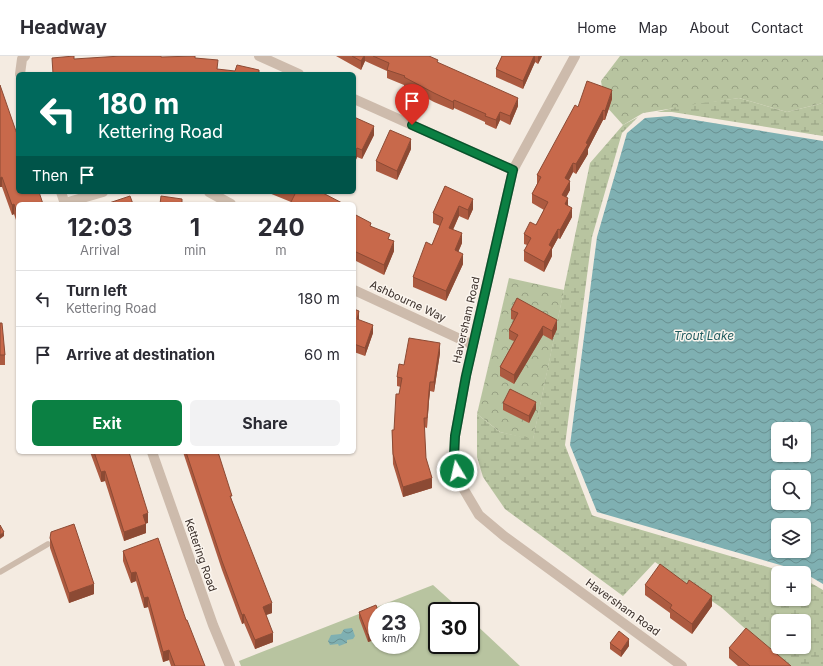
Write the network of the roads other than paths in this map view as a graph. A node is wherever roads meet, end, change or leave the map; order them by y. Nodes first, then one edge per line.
1 (25, 56) edge
2 (259, 56) edge
3 (575, 56) edge
4 (20, 72) edge
5 (295, 72) edge
6 (356, 100) edge
7 (513, 170) junction
8 (96, 194) edge
9 (214, 194) edge
10 (71, 202) edge
11 (228, 202) edge
12 (356, 291) edge
13 (473, 345) junction
14 (153, 454) edge
15 (48, 544) dead end
16 (0, 572) edge
17 (230, 666) edge
18 (682, 666) edge

1 - 4 street
2 - 5 street
3 - 7 street, Haversham Road
6 - 7 street
7 - 13 street, Haversham Road
8 - 10 street
9 - 11 street
12 - 13 street, Ashbourne Way
13 - 18 street, Haversham Road
14 - 17 street, Kettering Road
15 - 16 lane

